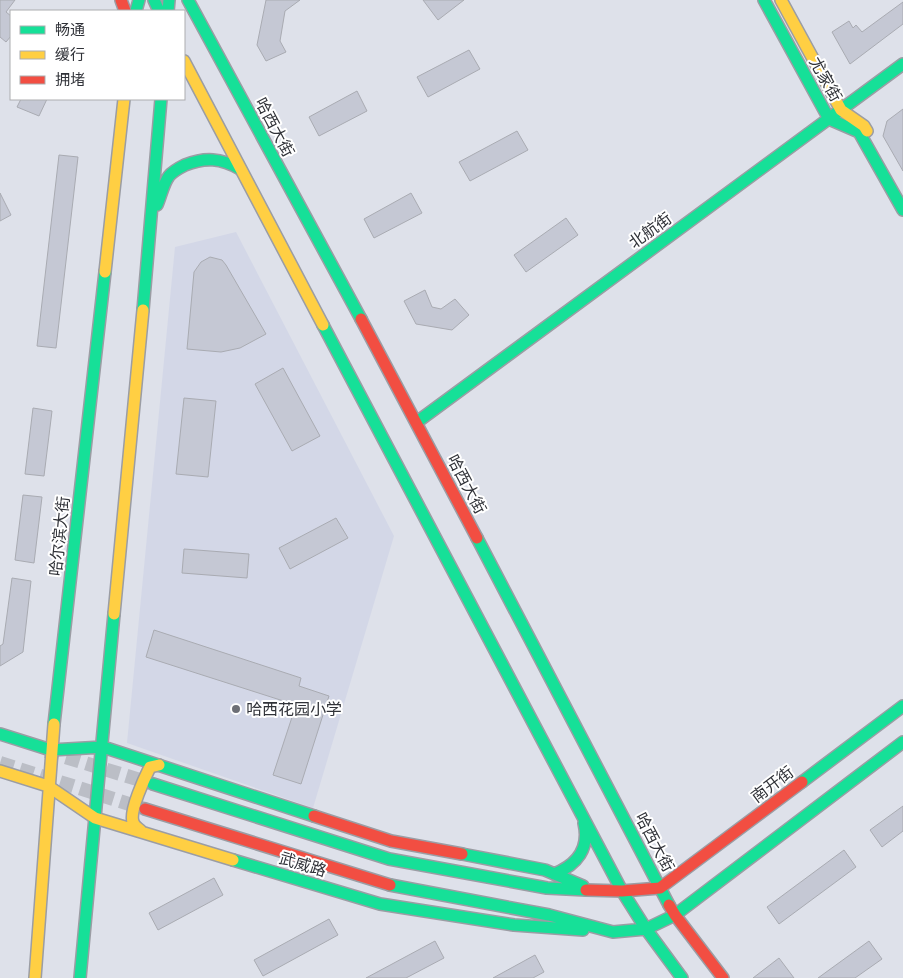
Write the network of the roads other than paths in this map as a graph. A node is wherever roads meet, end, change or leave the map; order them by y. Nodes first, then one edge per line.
1 (764, 0) edge
2 (781, 0) edge
3 (191, 3) edge
4 (185, 63) edge
5 (903, 64) edge
6 (124, 100) edge
7 (161, 100) edge
8 (841, 110) junction
9 (829, 118) junction
10 (240, 169) junction
11 (903, 194) edge
12 (903, 210) edge
13 (152, 216) junction
14 (417, 422) junction
15 (903, 706) edge
16 (0, 734) edge
17 (903, 742) edge
18 (103, 747) junction
19 (51, 750) junction
20 (159, 765) junction
21 (0, 771) edge
22 (153, 784) tunnel mouth
23 (48, 786) junction
24 (145, 808) tunnel mouth
25 (582, 815) junction
26 (95, 818) junction
27 (141, 832) junction
28 (554, 874) junction
29 (660, 888) junction
30 (593, 891) junction
31 (622, 891) junction
32 (676, 915) junction
33 (646, 929) junction
34 (613, 932) junction
35 (35, 978) edge
36 (80, 978) edge
37 (682, 978) edge
38 (723, 978) edge

1 - 9 main road, 尤家街
2 - 8 main road, 尤家街
3 - 14 main road, 哈西大街
4 - 10 main road
5 - 8 main road, 北航街
6 - 19 main road, 哈尔滨大街
7 - 13 main road
8 - 9 main road, 北航街
8 - 11 main road, 尤家街
9 - 12 main road, 尤家街
9 - 14 main road, 北航街
10 - 13 main road
10 - 25 main road
13 - 18 main road
14 - 29 main road, 哈西大街
15 - 29 main road, 南开街
16 - 19 main road, 武威路
17 - 32 main road
18 - 19 main road, 武威路
18 - 20 main road, 武威路
18 - 26 main road
19 - 23 main road, 哈尔滨大街
20 - 27 main road
20 - 28 main road, 武威路
21 - 23 main road, 武威路
22 - 30 main road, 武威路
23 - 26 main road, 武威路
23 - 35 main road, 哈尔滨大街
24 - 34 main road, 武威路
25 - 28 main road
25 - 31 main road
26 - 27 main road, 武威路
26 - 36 main road
27 - 34 main road, 武威路
28 - 30 main road, 武威路
29 - 31 main road, 武威路
29 - 32 main road, 哈西大街
30 - 31 main road, 武威路
31 - 33 main road
32 - 33 main road, 武威路
32 - 38 main road, 哈西大街
33 - 34 main road, 武威路
33 - 37 main road

